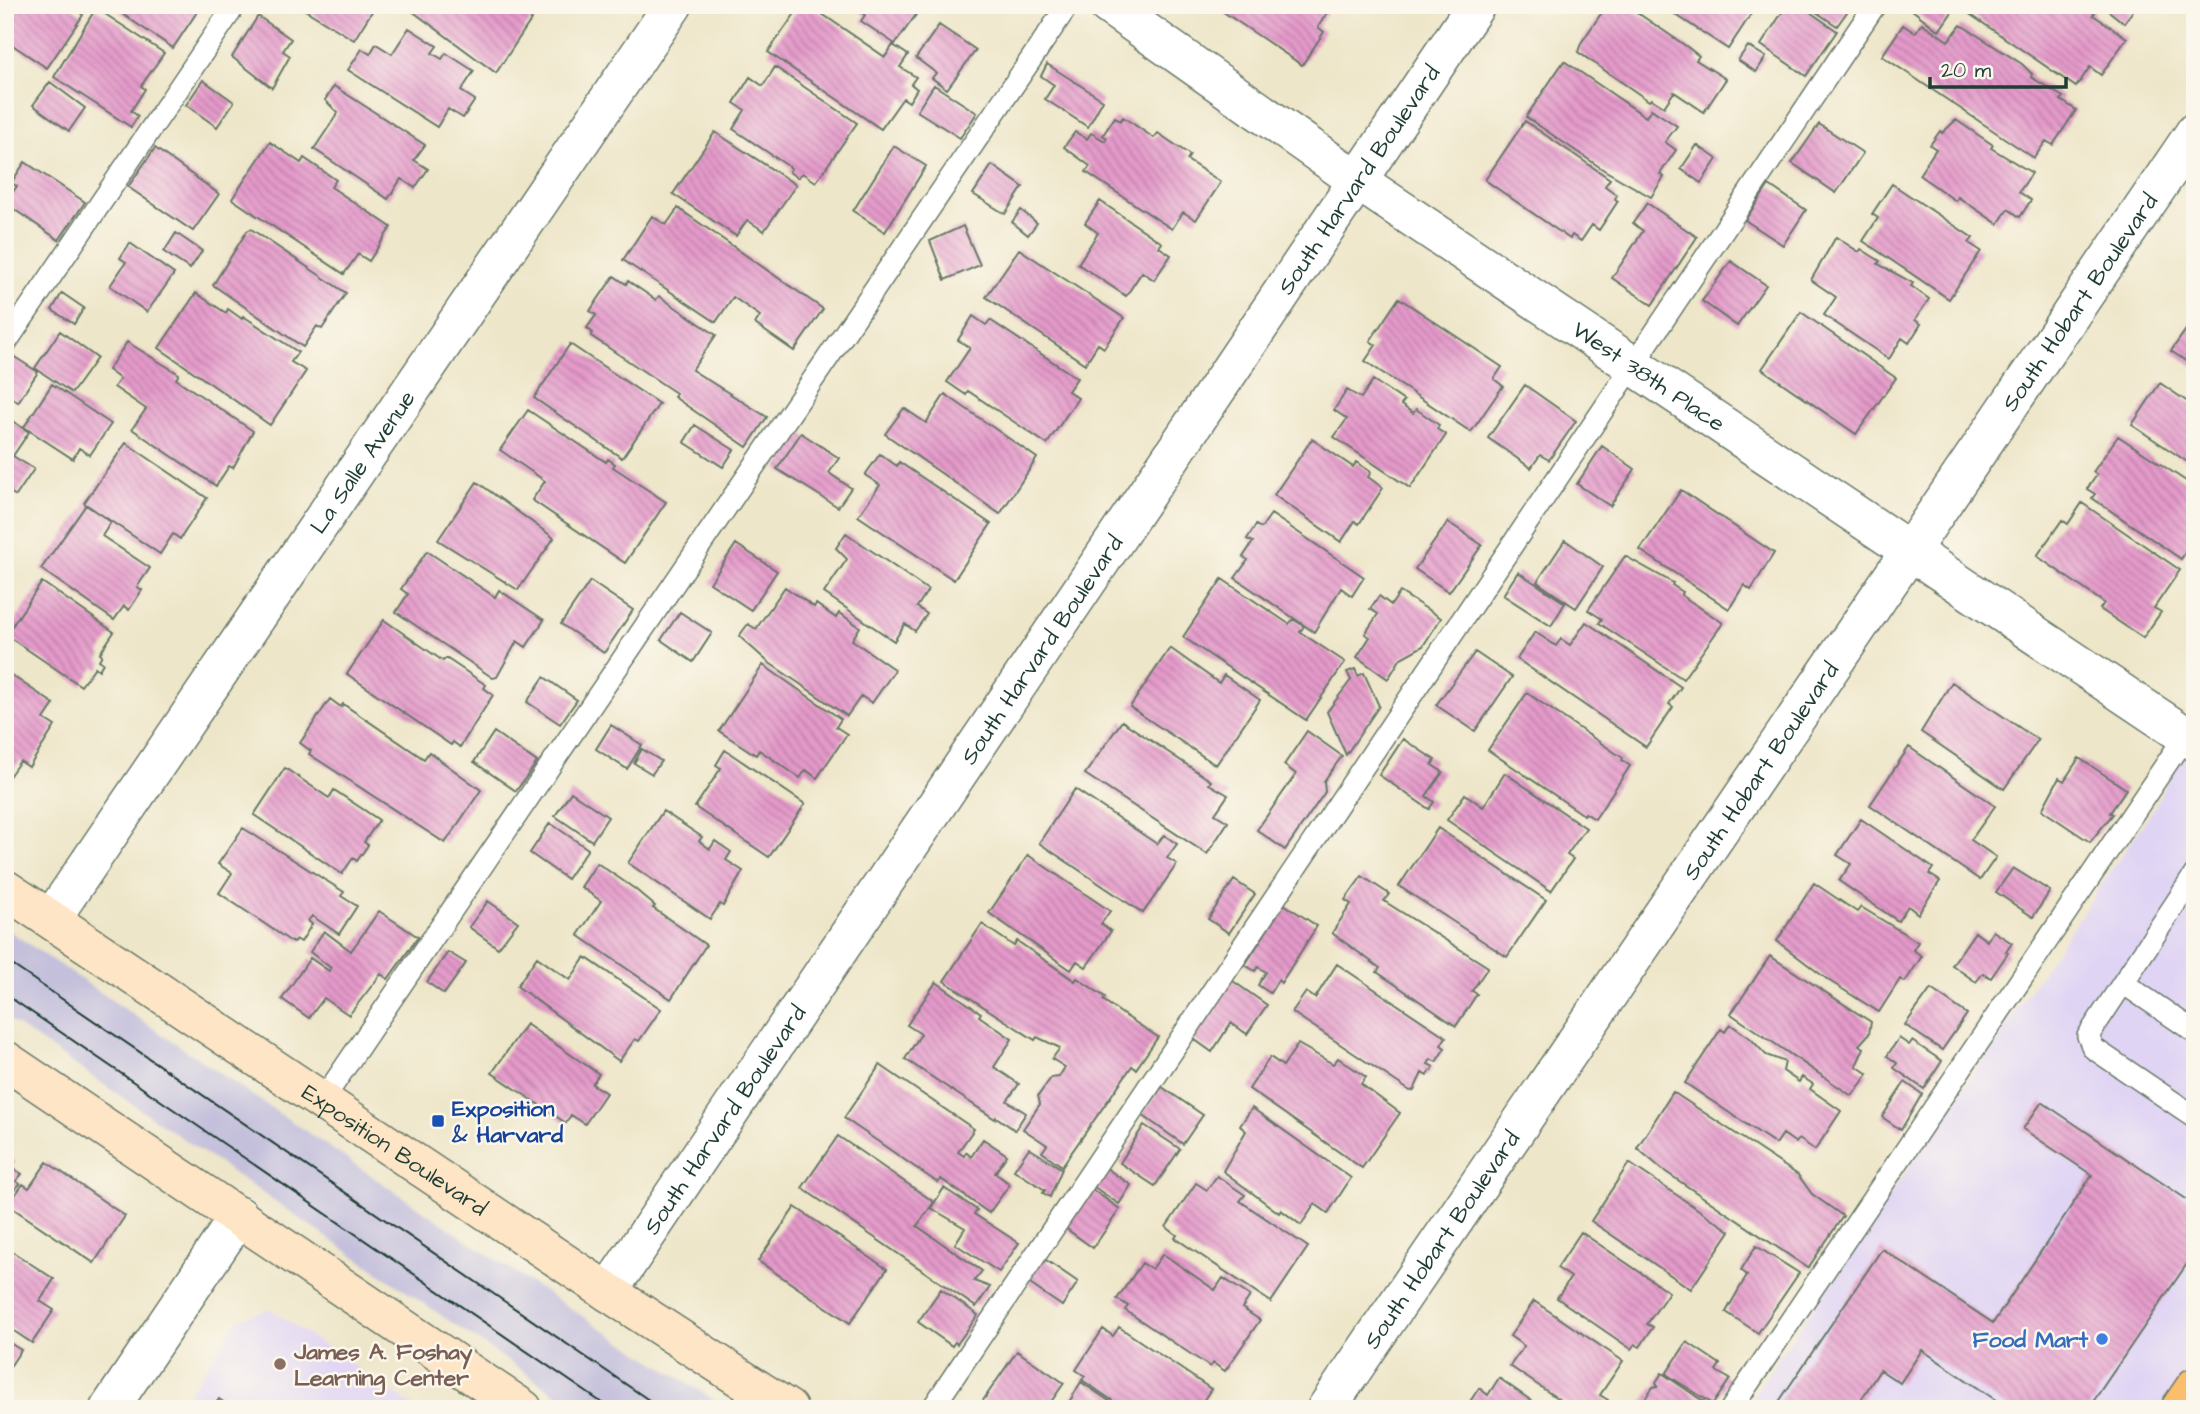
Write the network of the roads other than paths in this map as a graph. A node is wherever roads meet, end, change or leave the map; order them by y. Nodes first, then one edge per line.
1 (235, 5) edge
2 (673, 5) edge
3 (1068, 5) edge
4 (1108, 5) edge
5 (1476, 5) edge
6 (1875, 5) edge
7 (2195, 132) edge
8 (1358, 181) junction
9 (5, 344) edge
10 (1631, 364) junction
11 (1911, 551) junction
12 (2192, 733) edge
13 (2195, 874) edge
14 (5, 889) edge
15 (51, 919) junction
16 (2123, 983) junction
17 (2195, 1032) edge
18 (5, 1060) edge
19 (323, 1101) junction
20 (2195, 1117) edge
21 (239, 1216) junction
22 (608, 1292) junction
23 (2195, 1387) edge
24 (109, 1409) edge
25 (523, 1409) edge
26 (788, 1409) edge
27 (932, 1409) edge
28 (1326, 1409) edge
29 (1731, 1409) edge
30 (2180, 1409) edge

1 - 9 lane
2 - 15 street, La Salle Avenue
3 - 19 lane
4 - 8 street, West 38th Place
5 - 8 street, South Harvard Boulevard
6 - 10 lane
7 - 11 street, South Hobart Boulevard
8 - 10 street, West 38th Place
8 - 22 street, South Harvard Boulevard
10 - 11 street, West 38th Place
10 - 27 lane
11 - 12 street, West 38th Place
11 - 28 street, South Hobart Boulevard
12 - 29 lane
13 - 16 lane
14 - 15 main road, Exposition Boulevard
15 - 19 main road, Exposition Boulevard
16 - 17 lane
16 - 20 lane
18 - 21 main road
19 - 22 main road, Exposition Boulevard
21 - 24 street
21 - 25 main road
22 - 26 main road, Exposition Boulevard
23 - 30 main road

